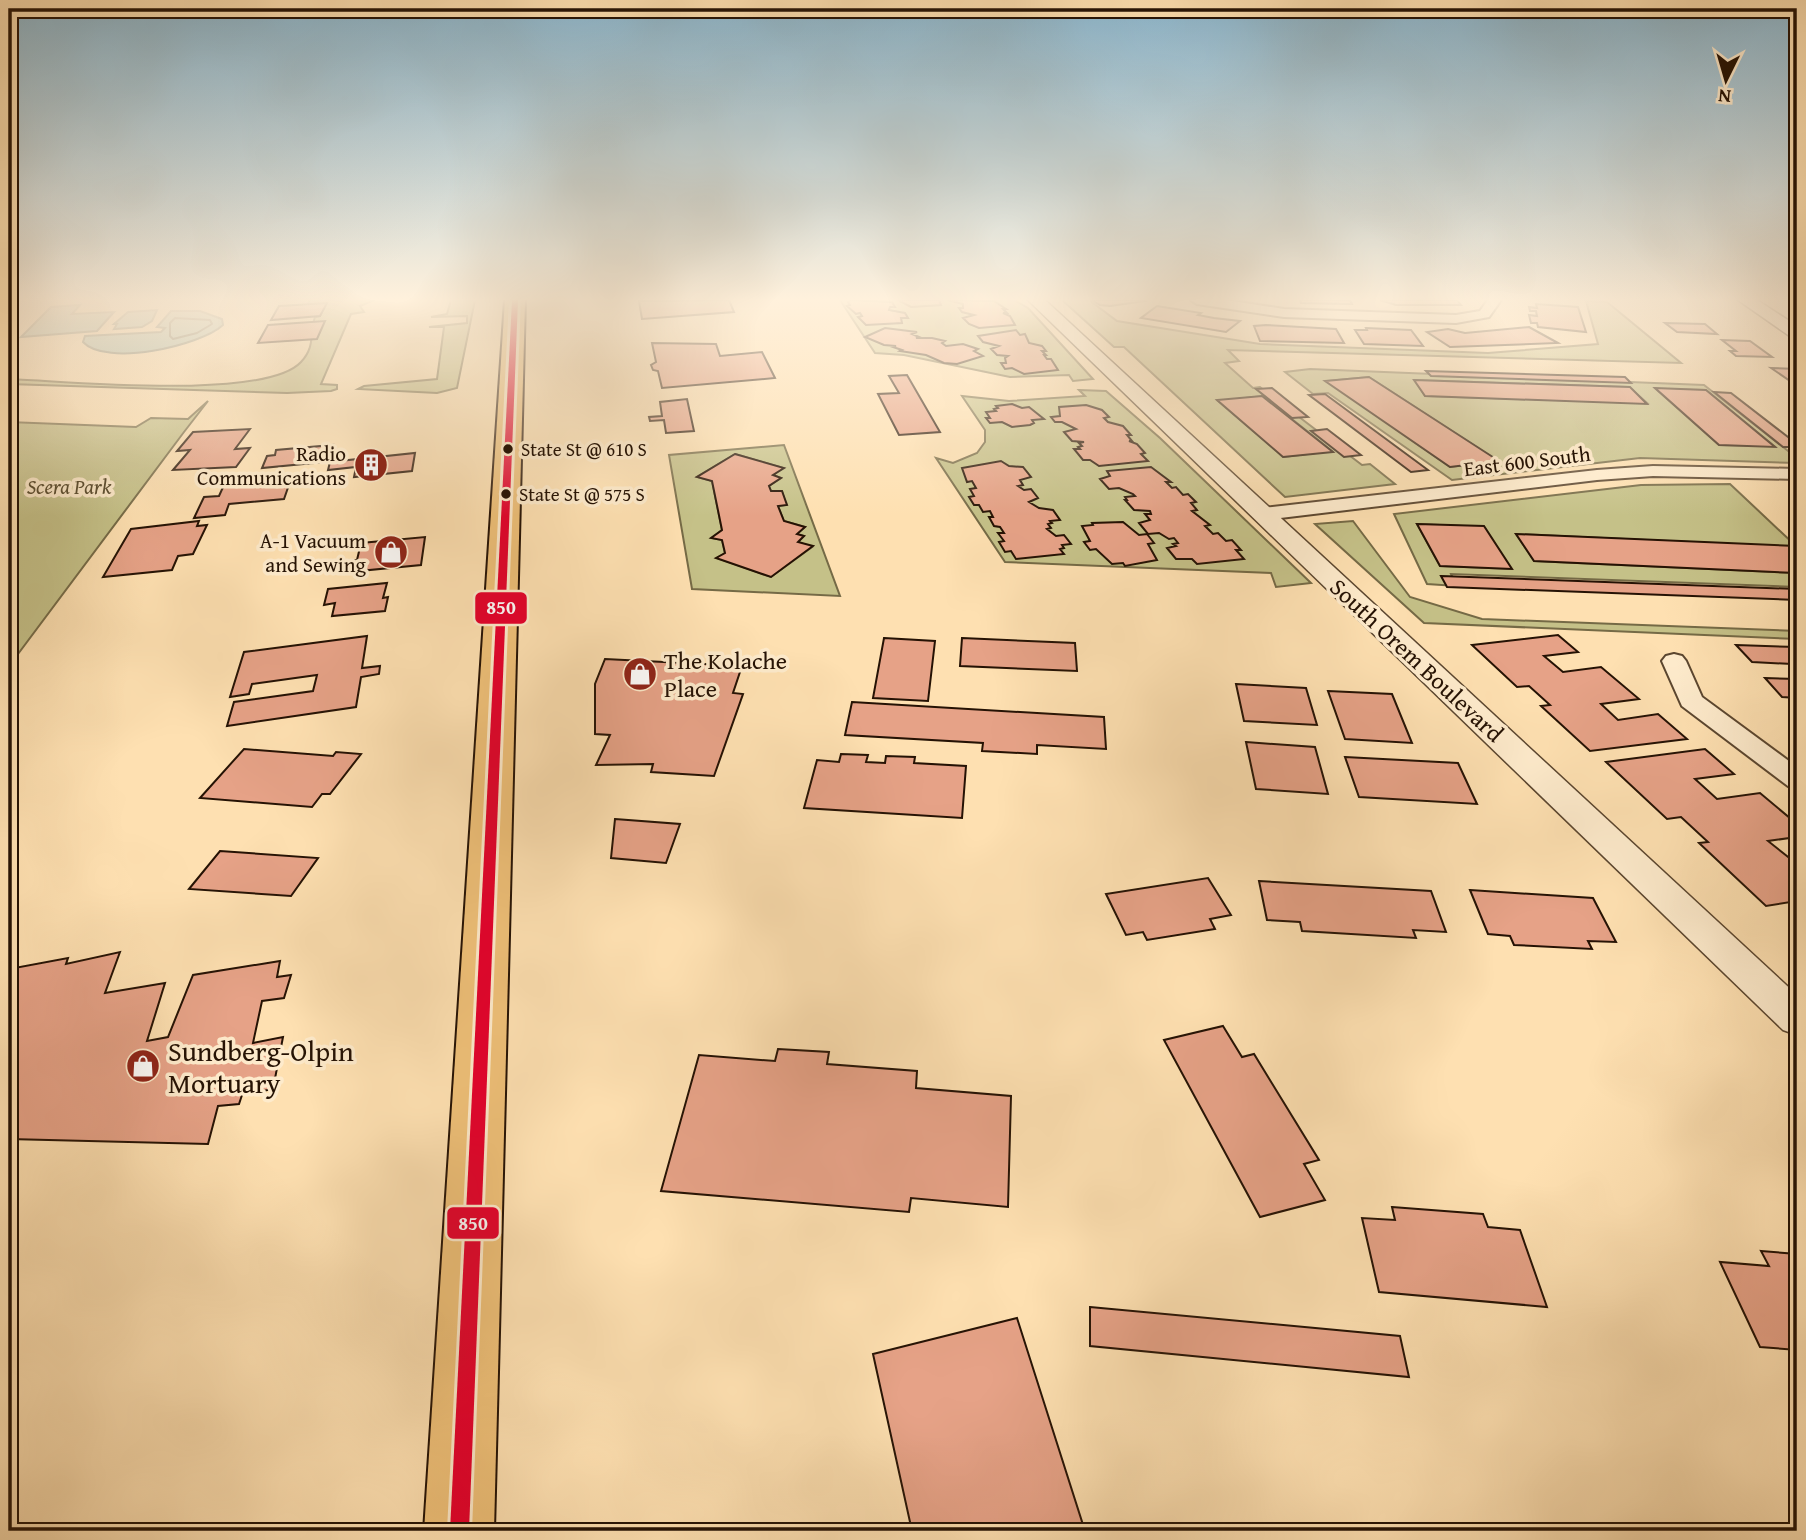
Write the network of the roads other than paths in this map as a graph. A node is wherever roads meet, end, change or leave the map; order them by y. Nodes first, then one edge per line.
1 (512, 372) edge
2 (1112, 372) edge
3 (1797, 474) edge
4 (1263, 514) junction
5 (1674, 661) dead end
6 (1797, 780) edge
7 (1797, 1019) edge
8 (459, 1531) edge

1 - 8 main road
2 - 4 street, South Orem Boulevard
3 - 4 street, East 600 South
4 - 7 street, South Orem Boulevard
5 - 6 street

